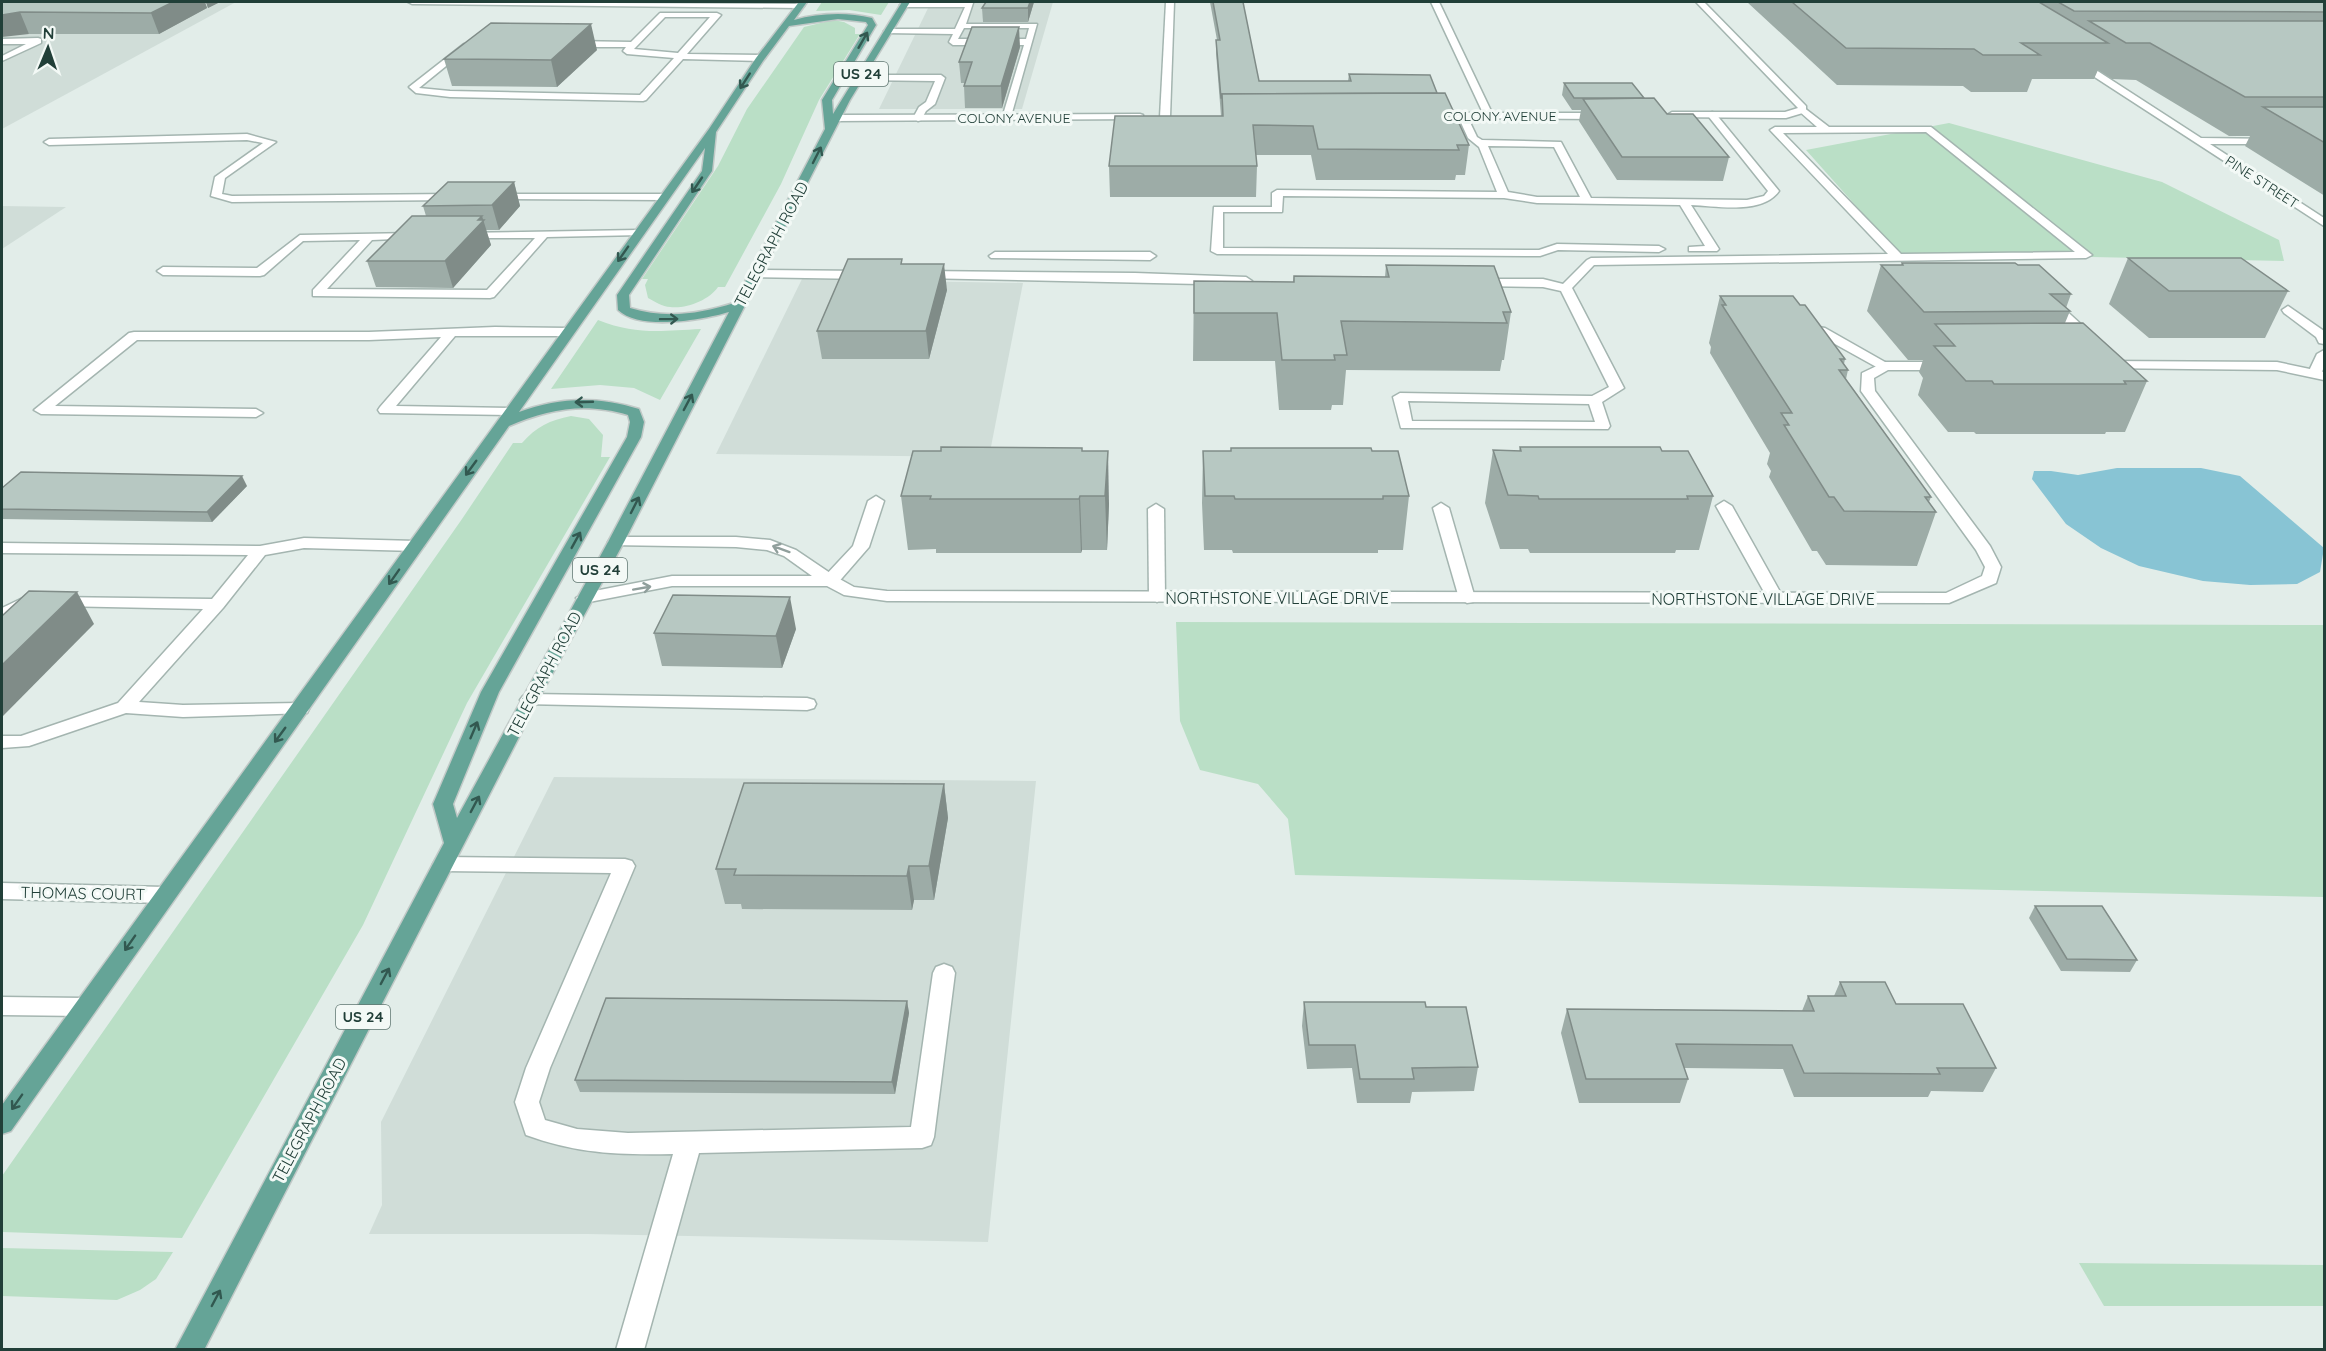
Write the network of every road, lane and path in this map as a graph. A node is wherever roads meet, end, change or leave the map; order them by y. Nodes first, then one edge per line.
1 (412, 2) edge
2 (1170, 2) edge
3 (1435, 2) edge
4 (1700, 2) edge
5 (905, 3) edge
6 (971, 3) edge
7 (802, 4) edge
8 (787, 24) junction
9 (959, 29) junction
10 (888, 31) junction
11 (2, 41) edge
12 (1029, 42) junction
13 (469, 44) edge
14 (558, 44) edge
15 (633, 45) junction
16 (681, 56) junction
17 (2068, 56) edge
18 (761, 58) junction
19 (2, 59) edge
20 (860, 77) junction
21 (1803, 110) junction
22 (1712, 115) junction
23 (1416, 116) edge
24 (1462, 116) junction
25 (1489, 116) junction
26 (1618, 116) edge
27 (1665, 116) edge
28 (1165, 117) junction
29 (1176, 117) edge
30 (836, 118) junction
31 (918, 118) junction
32 (1007, 118) junction
33 (713, 130) junction
34 (830, 130) junction
35 (1827, 130) junction
36 (2199, 141) junction
37 (2281, 141) edge
38 (49, 142) dead end
39 (1480, 143) junction
40 (1503, 195) junction
41 (468, 197) edge
42 (480, 197) edge
43 (663, 197) junction
44 (1587, 200) junction
45 (1683, 202) junction
46 (2325, 223) edge
47 (638, 233) junction
48 (544, 234) junction
49 (428, 236) edge
50 (451, 236) edge
51 (369, 237) junction
52 (995, 256) dead end
53 (1150, 256) dead end
54 (1896, 256) junction
55 (164, 271) dead end
56 (756, 274) junction
57 (877, 275) edge
58 (911, 275) edge
59 (1259, 282) edge
60 (1460, 282) edge
61 (1566, 288) junction
62 (739, 304) junction
63 (2056, 308) edge
64 (2288, 310) dead end
65 (1790, 328) edge
66 (568, 332) junction
67 (451, 333) junction
68 (2325, 340) edge
69 (2325, 354) edge
70 (2095, 365) edge
71 (2118, 365) junction
72 (1885, 366) junction
73 (1967, 366) edge
74 (2320, 374) edge
75 (1595, 400) junction
76 (256, 413) dead end
77 (507, 418) junction
78 (876, 501) dead end
79 (1724, 506) dead end
80 (1441, 508) dead end
81 (1156, 509) dead end
82 (616, 542) junction
83 (416, 546) junction
84 (2, 548) edge
85 (260, 551) junction
86 (830, 581) junction
87 (1157, 597) junction
88 (584, 598) junction
89 (1467, 598) junction
90 (1776, 599) junction
91 (28, 600) junction
92 (2, 601) edge
93 (217, 604) junction
94 (2, 615) edge
95 (530, 700) junction
96 (807, 704) dead end
97 (125, 707) junction
98 (300, 709) junction
99 (2, 742) edge
100 (449, 854) junction
101 (2, 891) edge
102 (164, 895) junction
103 (944, 973) dead end
104 (2, 1005) edge
105 (84, 1007) junction
106 (2, 1124) edge
107 (689, 1143) junction
108 (189, 1350) edge
109 (630, 1350) edge

1 - 7 street
2 - 28 street
3 - 25 street
4 - 21 street
5 - 6 street
5 - 10 main road, TELEGRAPH ROAD / US 24
6 - 9 street
7 - 8 main road
8 - 18 main road
34 -> 8 main road
9 - 10 street
9 - 12 street
9 - 12 street
10 - 20 main road, TELEGRAPH ROAD / US 24
11 - 19 street
12 - 32 street
13 - 16 street
14 - 15 street
15 - 16 street
15 - 16 street
16 - 18 street
17 - 36 street, PINE STREET
18 -> 33 main road
20 - 30 main road, TELEGRAPH ROAD / US 24
20 - 31 street
21 - 22 street
21 - 35 street
22 - 27 street
22 - 45 street
23 - 24 street, COLONY AVENUE
24 - 25 street, COLONY AVENUE
24 - 39 street
25 - 26 street, COLONY AVENUE
28 - 29 street, COLONY AVENUE
28 - 32 street, COLONY AVENUE
30 - 31 street, COLONY AVENUE
30 - 34 main road, TELEGRAPH ROAD / US 24
31 - 32 street, COLONY AVENUE
33 - 43 main road
33 -> 62 main road
56 -> 34 main road, TELEGRAPH ROAD / US 24
35 - 54 street
35 - 54 street
36 - 37 street, PINE STREET
36 - 46 street, PINE STREET
38 - 41 street
39 - 40 street
39 - 44 street
40 - 44 street
40 - 45 street
42 - 43 street
43 - 47 main road
44 - 45 street
47 - 48 street
47 -> 66 main road
48 - 50 street
48 - 51 street
49 - 51 street
51 - 55 street
52 - 53 street
54 - 61 street
56 - 57 street
56 - 62 main road, TELEGRAPH ROAD / US 24
58 - 59 street
60 - 61 street
61 - 75 street
82 -> 62 main road, TELEGRAPH ROAD / US 24
63 - 71 street
64 - 68 street
65 - 72 street
66 - 67 street
66 - 77 main road
67 - 76 street
67 - 77 street
69 - 74 street
70 - 71 street
71 - 74 street
72 - 73 street
72 - 90 street, NORTHSTONE VILLAGE DRIVE
75 - 75 street
77 -> 83 main road
100 -> 77 main road
78 - 86 street
79 - 90 street
80 - 89 street
81 - 87 street
86 -> 82 street, NORTHSTONE VILLAGE DRIVE
82 - 88 main road, TELEGRAPH ROAD / US 24
83 - 85 street
83 -> 98 main road
84 - 85 street
85 - 93 street
86 - 87 street, NORTHSTONE VILLAGE DRIVE
88 -> 86 street, NORTHSTONE VILLAGE DRIVE
87 - 89 street, NORTHSTONE VILLAGE DRIVE
88 - 95 main road, TELEGRAPH ROAD / US 24
89 - 90 street, NORTHSTONE VILLAGE DRIVE
91 - 92 street
91 - 93 street
91 - 94 street
93 - 97 street
95 - 96 street
100 -> 95 main road, TELEGRAPH ROAD / US 24
97 - 98 street
97 - 99 street
98 -> 102 main road
100 - 107 street
108 -> 100 main road, TELEGRAPH ROAD / US 24
101 - 102 street, THOMAS COURT
102 -> 105 main road
103 - 107 street
104 - 105 street
105 -> 106 main road
107 - 109 street

